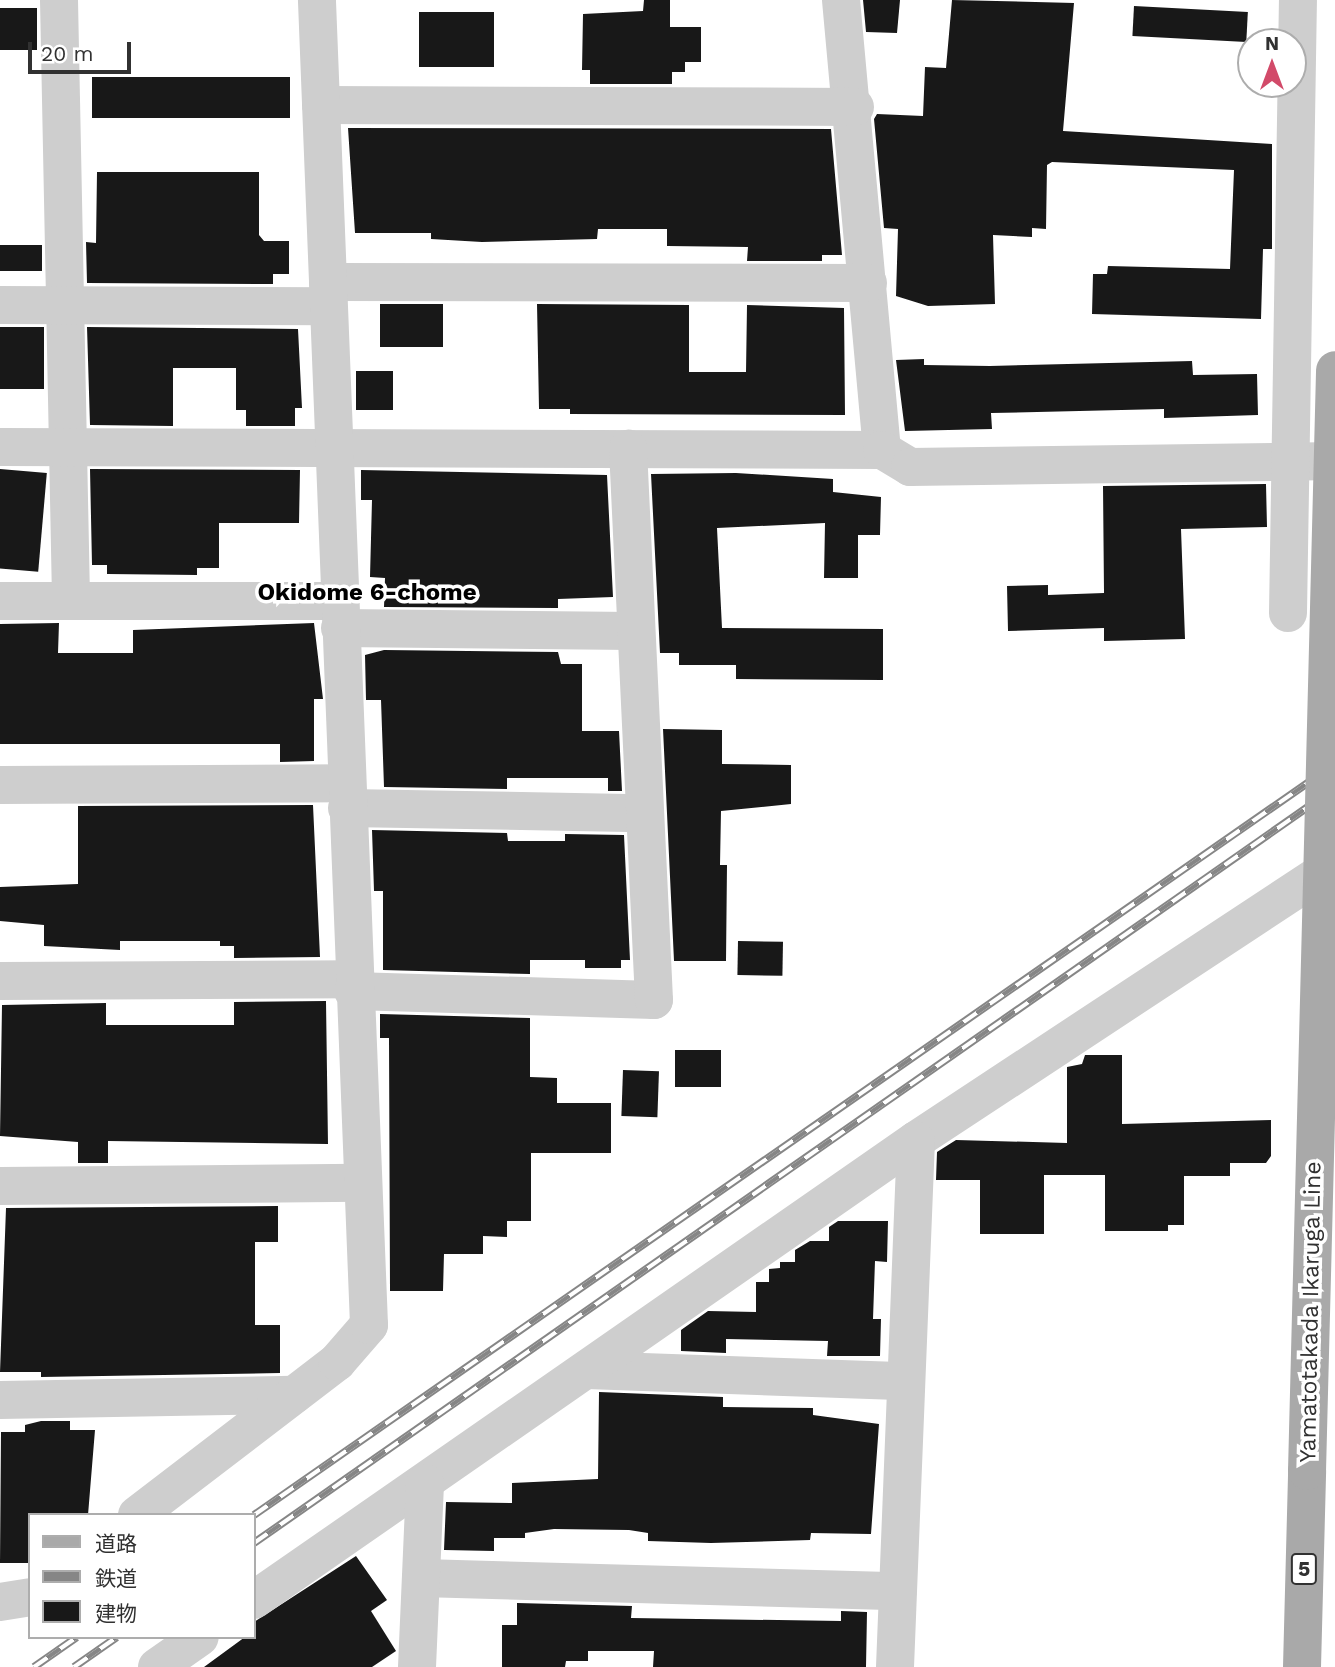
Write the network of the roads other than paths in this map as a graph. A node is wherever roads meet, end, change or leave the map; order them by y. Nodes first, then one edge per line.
1 (59, 0) edge
2 (317, 0) edge
3 (841, 0) edge
4 (1298, 0) edge
5 (321, 104) junction
6 (855, 107) junction
7 (868, 283) junction
8 (328, 294) junction
9 (67, 303) junction
10 (0, 305) edge
11 (1335, 370) edge
12 (332, 445) junction
13 (0, 447) edge
14 (70, 447) junction
15 (628, 449) junction
16 (882, 450) junction
17 (1335, 461) edge
18 (1291, 462) junction
19 (71, 600) junction
20 (0, 601) edge
21 (1288, 613) dead end
22 (339, 615) junction
23 (633, 631) junction
24 (0, 785) edge
25 (347, 796) junction
26 (641, 813) junction
27 (1335, 864) edge
28 (0, 982) edge
29 (352, 985) junction
30 (916, 1140) junction
31 (360, 1183) junction
32 (0, 1186) edge
33 (586, 1370) junction
34 (906, 1381) junction
35 (294, 1395) junction
36 (0, 1400) edge
37 (425, 1483) junction
38 (140, 1513) edge
39 (421, 1578) junction
40 (898, 1591) junction
41 (28, 1597) edge
42 (256, 1599) edge
43 (0, 1602) edge
44 (197, 1639) edge
45 (157, 1667) edge
46 (417, 1667) edge
47 (895, 1667) edge
48 (1302, 1667) edge

1 - 9 street
2 - 5 street
3 - 6 street
4 - 18 street
5 - 6 street
5 - 8 street
6 - 7 street
7 - 8 street
7 - 16 street
8 - 9 street
8 - 12 street
9 - 10 street
9 - 14 street
11 - 48 main road, Yamatotakada Ikaruga Line / 5, bridge
12 - 14 street
12 - 15 street
12 - 22 street
13 - 14 street
14 - 19 street
15 - 16 street
15 - 23 street
16 - 18 street
17 - 18 street
18 - 21 street
19 - 20 street
19 - 22 street
22 - 23 street
22 - 25 street
23 - 26 street
24 - 25 street
25 - 26 street
25 - 29 street
26 - 29 street
27 - 30 street
28 - 29 street
29 - 31 street
30 - 33 street
30 - 34 street
31 - 32 street
31 - 35 street
33 - 34 street
33 - 37 street
34 - 40 street
35 - 36 street
35 - 38 street
37 - 39 street
37 - 42 street
39 - 40 street
39 - 46 street
40 - 47 street
41 - 43 street
44 - 45 street

